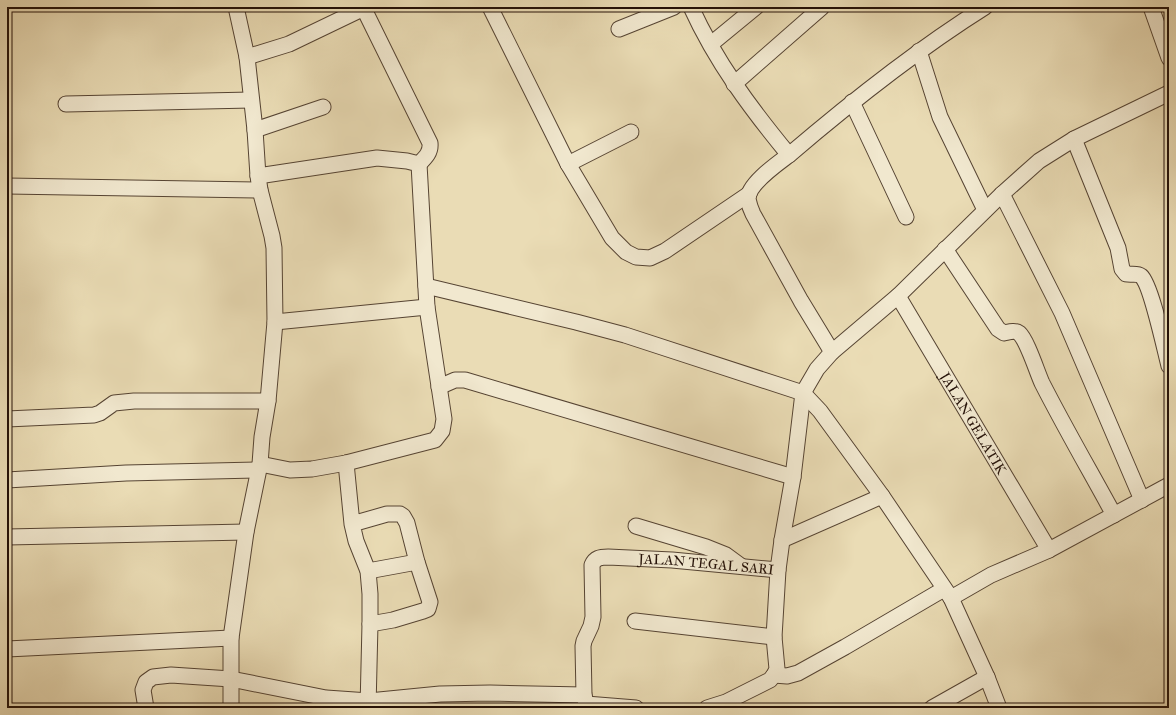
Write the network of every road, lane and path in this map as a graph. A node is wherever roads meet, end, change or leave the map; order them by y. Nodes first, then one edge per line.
1 (236, 7) edge
2 (364, 7) edge
3 (490, 7) edge
4 (674, 7) edge
5 (691, 7) edge
6 (756, 7) edge
7 (822, 7) edge
8 (985, 7) edge
9 (1151, 7) edge
10 (619, 29) dead end
11 (711, 44) junction
12 (919, 51) junction
13 (247, 57) junction
14 (1169, 58) edge
15 (734, 84) junction
16 (1169, 93) edge
17 (251, 100) junction
18 (852, 102) junction
19 (66, 104) dead end
20 (323, 107) dead end
21 (255, 130) junction
22 (631, 132) dead end
23 (1074, 139) junction
24 (788, 155) junction
25 (419, 164) junction
26 (568, 164) junction
27 (259, 183) junction
28 (7, 186) edge
29 (749, 194) junction
30 (1002, 194) junction
31 (986, 210) junction
32 (906, 217) dead end
33 (945, 249) junction
34 (426, 286) junction
35 (898, 296) junction
36 (427, 307) junction
37 (275, 322) junction
38 (832, 352) junction
39 (1169, 366) edge
40 (439, 387) junction
41 (803, 393) junction
42 (268, 401) junction
43 (7, 419) edge
44 (346, 463) junction
45 (259, 467) junction
46 (793, 477) junction
47 (7, 480) edge
48 (1169, 485) edge
49 (882, 496) junction
50 (1142, 500) junction
51 (1114, 515) junction
52 (352, 524) junction
53 (636, 526) dead end
54 (246, 532) junction
55 (7, 537) edge
56 (782, 540) junction
57 (1049, 550) junction
58 (417, 562) junction
59 (742, 566) junction
60 (778, 570) junction
61 (368, 571) junction
62 (947, 593) junction
63 (635, 621) dead end
64 (370, 624) junction
65 (774, 637) junction
66 (231, 638) junction
67 (7, 649) edge
68 (774, 675) junction
69 (987, 677) junction
70 (231, 679) junction
71 (585, 702) edge
72 (369, 705) edge
73 (146, 708) edge
74 (231, 708) edge
75 (636, 708) edge
76 (707, 708) edge
77 (932, 708) edge
78 (999, 708) edge

1 - 13 street
2 - 13 street
2 - 25 street
3 - 26 street
4 - 10 street
5 - 11 street
6 - 11 street
7 - 15 street
8 - 12 street
9 - 14 street
11 - 15 street
12 - 18 street
12 - 31 street
13 - 17 street
15 - 24 street
16 - 23 street, JALAN TEGAL SARI
17 - 19 street
17 - 21 street
18 - 24 street
18 - 32 street
20 - 21 street
21 - 27 street
22 - 26 street
23 - 30 street, JALAN TEGAL SARI
23 - 39 street
24 - 29 street
25 - 27 street
25 - 34 street
26 - 29 street
27 - 28 street
27 - 37 street
29 - 38 street
30 - 31 street, JALAN TEGAL SARI
30 - 50 street
31 - 33 street, JALAN TEGAL SARI
33 - 35 street, JALAN TEGAL SARI
33 - 51 street
34 - 36 street
34 - 41 street
35 - 38 street, JALAN TEGAL SARI
35 - 57 street, JALAN GELATIK
36 - 37 street
36 - 40 street
37 - 42 street
38 - 41 street, JALAN TEGAL SARI
40 - 44 street
40 - 46 street
41 - 46 street, JALAN TEGAL SARI
41 - 49 street
42 - 43 street
42 - 45 street
44 - 45 street
44 - 52 street
45 - 47 street
45 - 54 street
46 - 56 street, JALAN TEGAL SARI
48 - 50 street
49 - 56 street
49 - 62 street
50 - 51 street
51 - 57 street
52 - 58 street
52 - 61 street
53 - 59 street
54 - 55 street
54 - 66 street
56 - 60 street, JALAN TEGAL SARI
57 - 62 street
58 - 61 street
58 - 64 street
59 - 60 street, JALAN TEGAL SARI
59 - 71 street, JALAN TEGAL SARI
60 - 65 street
61 - 64 street
62 - 68 street
62 - 69 street
63 - 65 street
64 - 72 street
65 - 68 street
66 - 67 street
66 - 70 street
68 - 76 street
69 - 77 street
69 - 78 street
70 - 72 street
70 - 73 street
70 - 74 street
71 - 72 street
71 - 75 street

